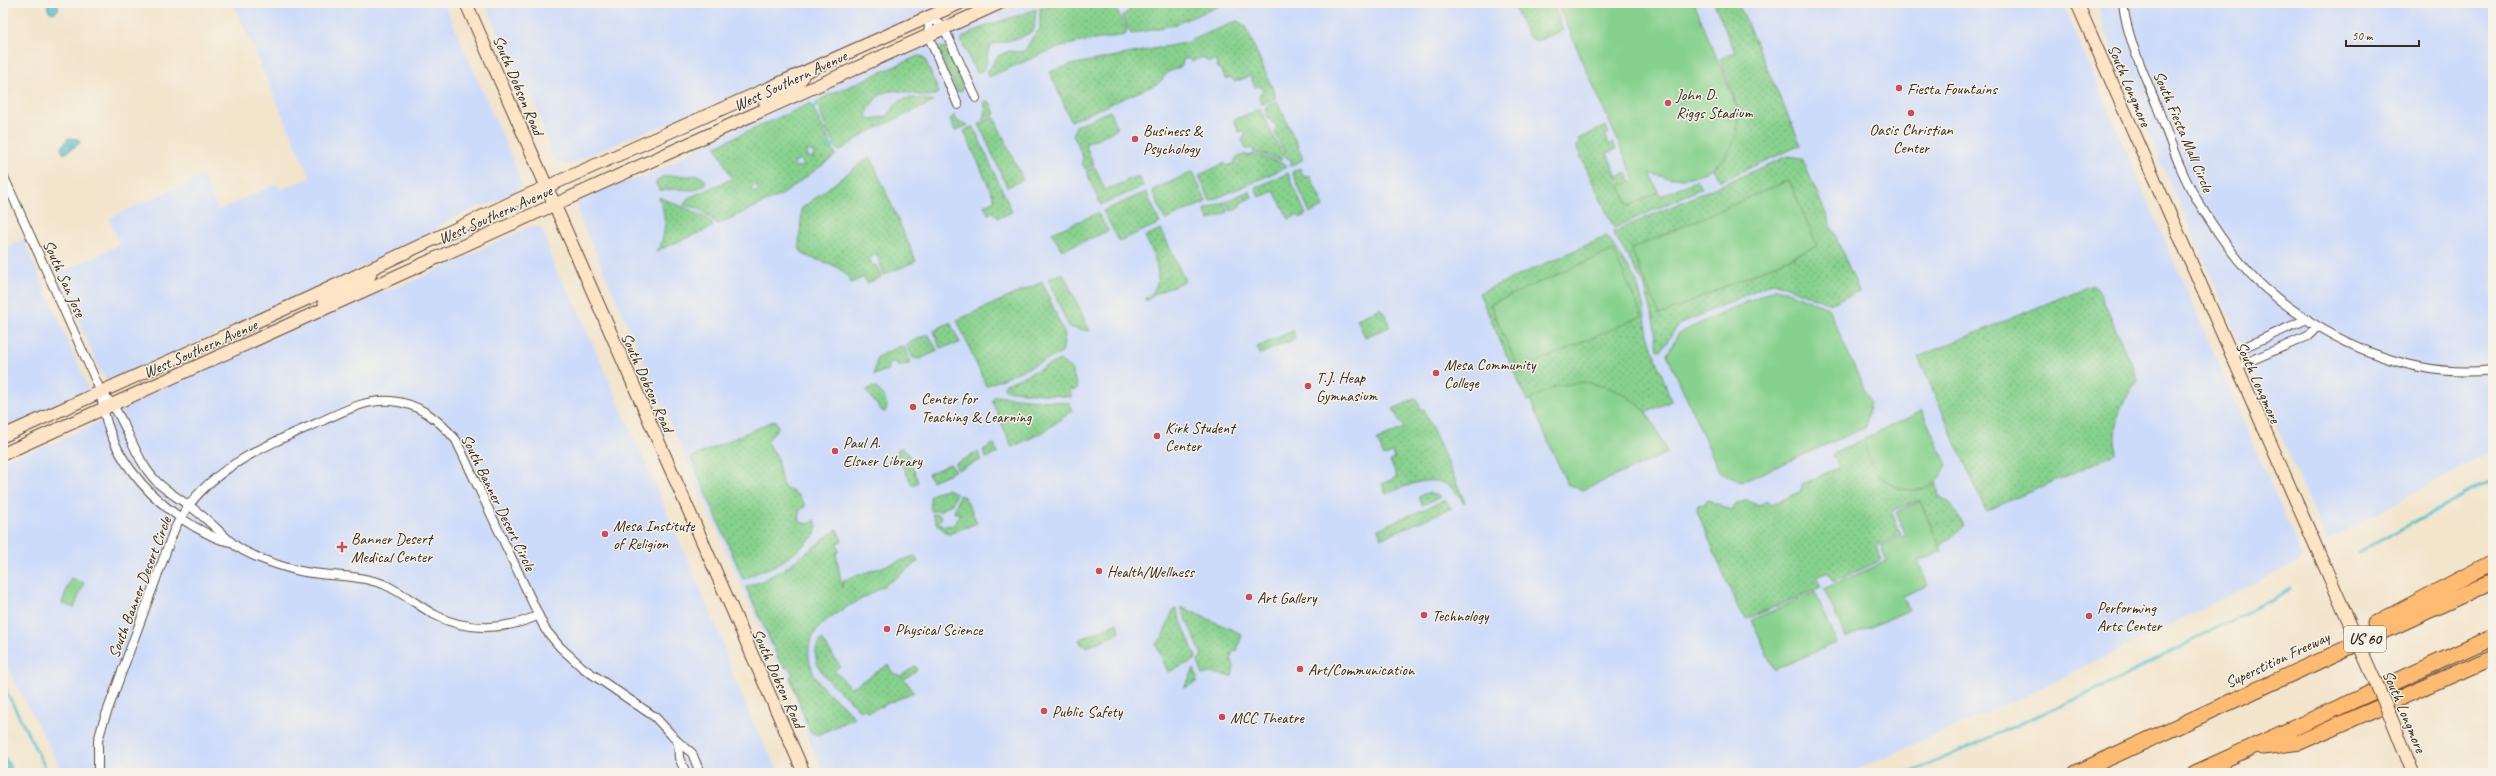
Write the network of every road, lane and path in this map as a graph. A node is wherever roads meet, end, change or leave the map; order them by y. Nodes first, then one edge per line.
1 (466, 3) edge
2 (960, 3) edge
3 (1000, 3) edge
4 (2077, 3) edge
5 (2123, 3) edge
6 (930, 16) junction
7 (944, 28) junction
8 (928, 35) junction
9 (803, 73) junction
10 (976, 98) dead end
11 (958, 105) dead end
12 (733, 124) junction
13 (3, 175) edge
14 (546, 188) junction
15 (554, 206) junction
16 (371, 268) junction
17 (310, 316) junction
18 (2307, 319) junction
19 (252, 324) junction
20 (2317, 327) junction
21 (259, 339) junction
22 (2229, 354) junction
23 (2236, 367) junction
24 (2493, 370) edge
25 (101, 392) junction
26 (114, 404) junction
27 (103, 409) junction
28 (3, 436) edge
29 (3, 454) edge
30 (189, 505) junction
31 (180, 518) junction
32 (231, 542) junction
33 (2493, 562) edge
34 (2493, 581) edge
35 (537, 616) junction
36 (2493, 637) edge
37 (2493, 658) edge
38 (2238, 697) junction
39 (678, 742) junction
40 (2248, 748) junction
41 (98, 773) edge
42 (686, 773) edge
43 (700, 773) edge
44 (804, 773) edge
45 (2076, 773) edge
46 (2195, 773) edge
47 (2413, 773) edge

1 - 14 main road, South Dobson Road
2 - 6 main road, West Southern Avenue
3 - 7 main road, West Southern Avenue
4 - 22 main road, South Longmore
5 - 18 street, South Fiesta Mall Circle
6 - 7 street
6 - 8 street
6 - 9 main road, West Southern Avenue
7 - 8 main road, West Southern Avenue
7 - 10 street
8 - 11 street
8 - 12 main road, West Southern Avenue
9 - 12 main road
9 - 14 main road, West Southern Avenue
12 - 15 main road, West Southern Avenue
13 - 25 street, South San Jose
14 - 15 main road, South Dobson Road
14 - 16 main road, West Southern Avenue
15 - 17 main road, West Southern Avenue
15 - 44 main road, South Dobson Road
16 - 17 main road
16 - 19 main road, West Southern Avenue
17 - 21 main road, West Southern Avenue
18 - 20 street, South Fiesta Mall Circle
18 - 22 street
19 - 21 main road
19 - 25 main road, West Southern Avenue
20 - 23 street
20 - 24 street, South Fiesta Mall Circle
21 - 26 main road, West Southern Avenue
22 - 23 main road, South Longmore
23 - 47 main road, South Longmore, bridge
25 - 26 street
25 - 27 street
25 - 28 main road, West Southern Avenue
26 - 27 main road, West Southern Avenue
26 - 30 street
27 - 29 main road, West Southern Avenue
27 - 31 street
30 - 31 street, South Banner Desert Circle
30 - 32 street
30 - 35 street, South Banner Desert Circle
31 - 32 street
31 - 41 street, South Banner Desert Circle
32 - 35 street
33 - 38 highway
34 - 38 highway, Superstition Freeway / US 60
35 - 39 street, South Banner Desert Circle
36 - 40 highway
37 - 40 highway
38 - 45 highway, Superstition Freeway / US 60
39 - 42 street
39 - 43 street, South Banner Desert Circle
40 - 46 highway

